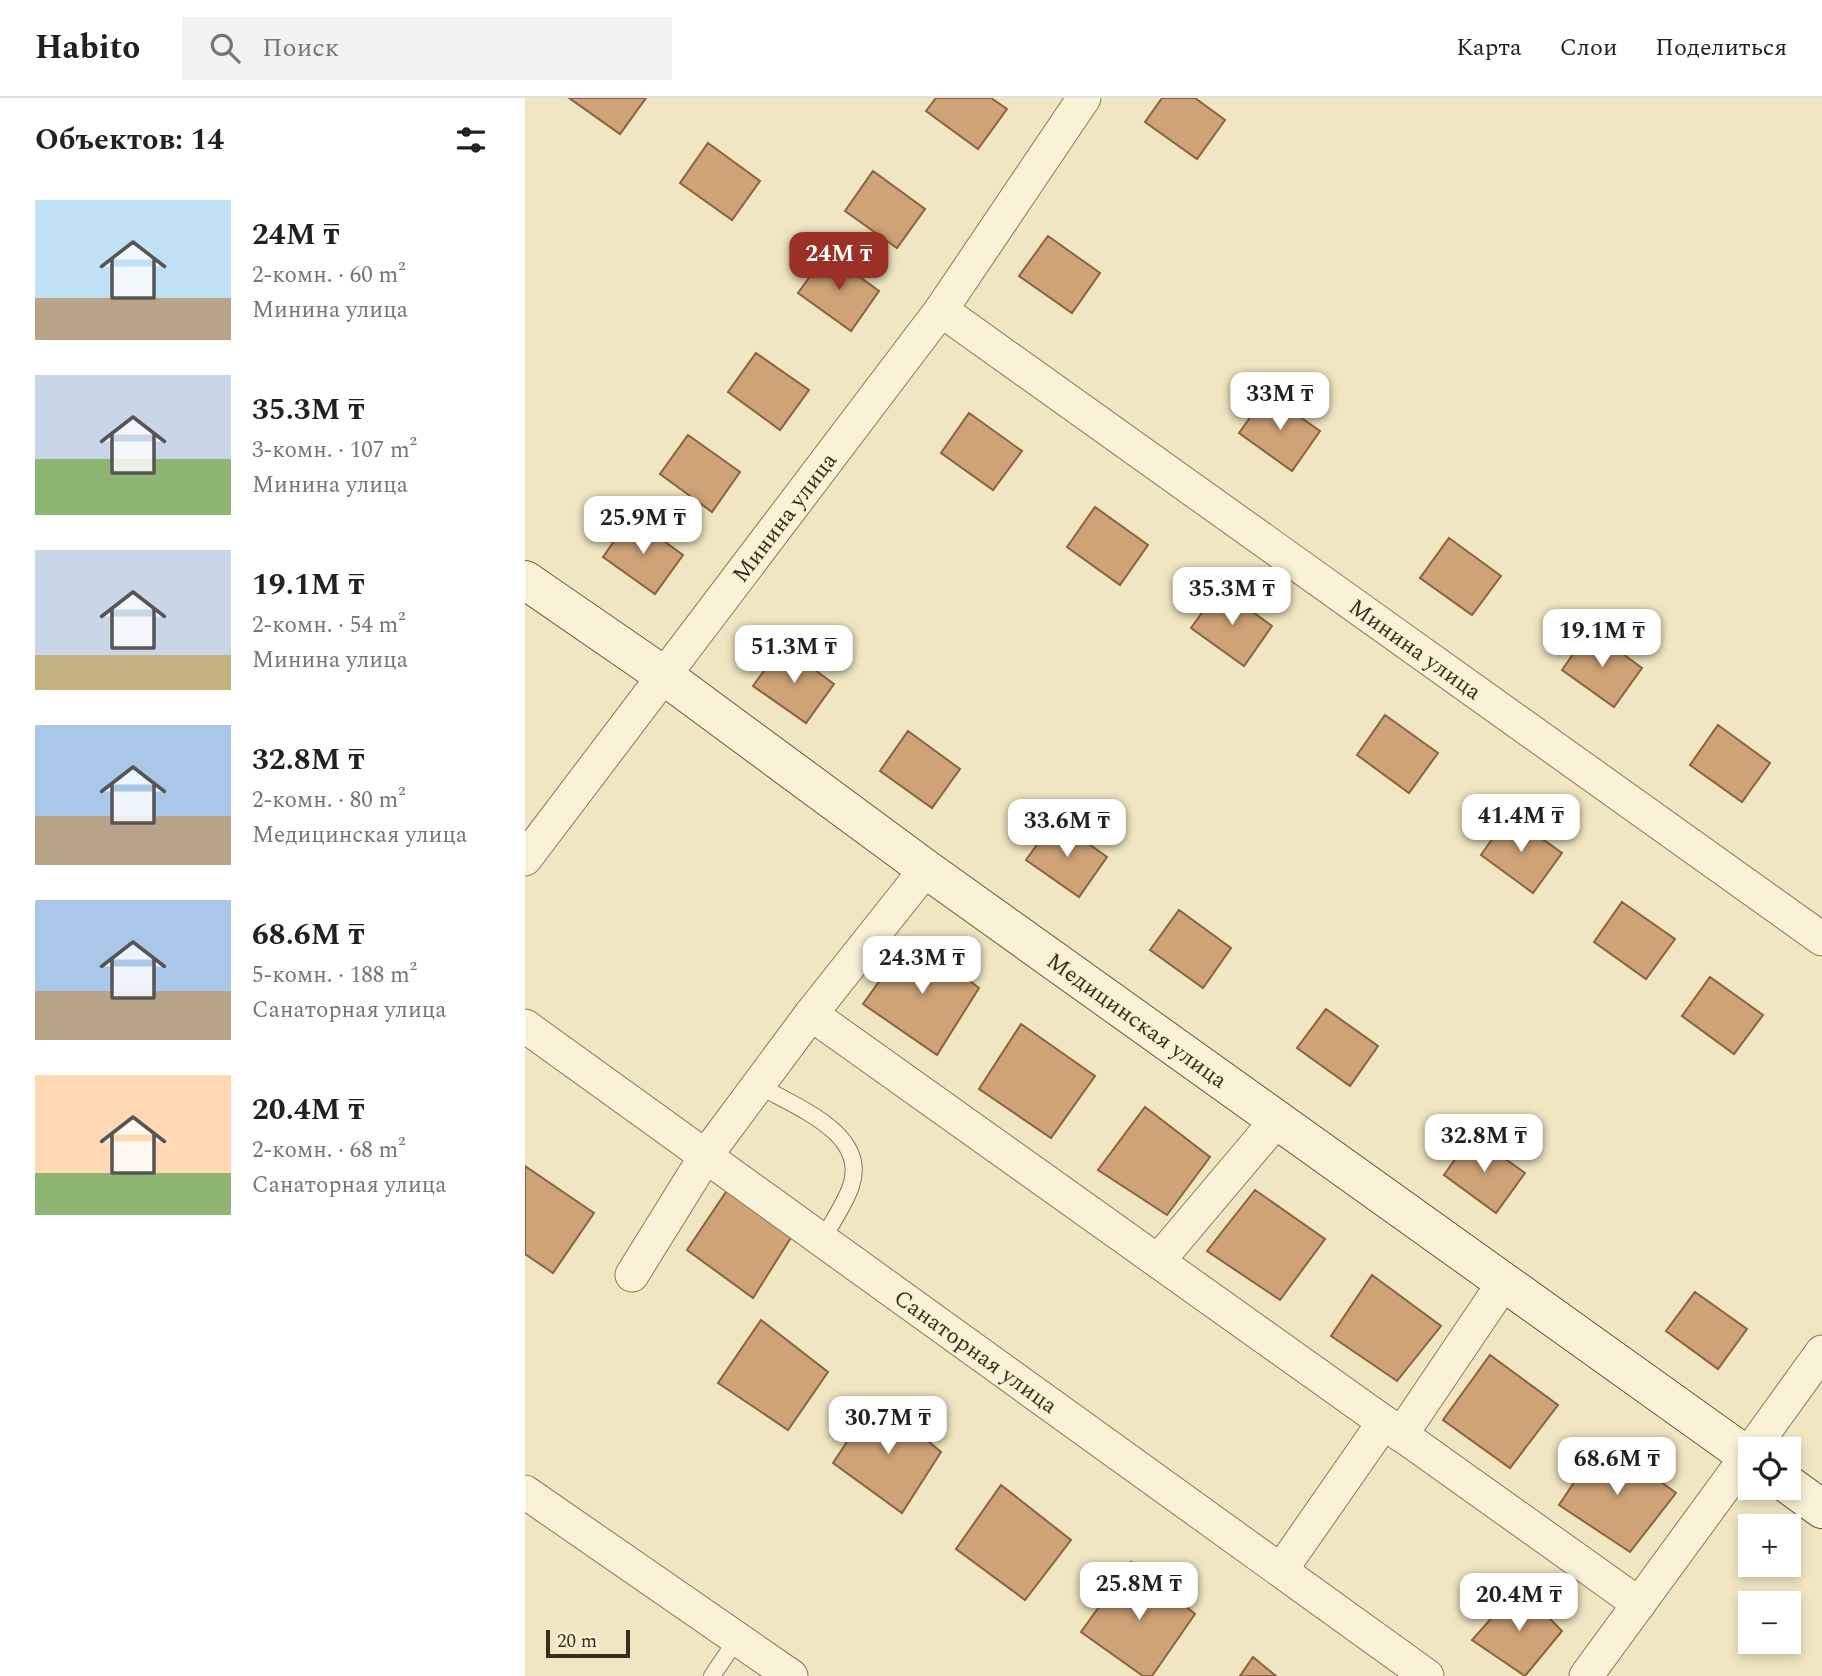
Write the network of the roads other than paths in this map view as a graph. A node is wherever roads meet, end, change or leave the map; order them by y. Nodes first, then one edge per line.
1 (1084, 98) edge
2 (941, 310) junction
3 (525, 580) edge
4 (663, 675) junction
5 (525, 859) edge
6 (926, 869) junction
7 (1822, 939) edge
8 (811, 1014) junction
9 (525, 1026) edge
10 (758, 1085) junction
11 (1277, 1120) junction
12 (707, 1154) junction
13 (823, 1239) junction
14 (1158, 1261) junction
15 (632, 1275) dead end
16 (1505, 1281) junction
17 (1822, 1352) edge
18 (1392, 1429) junction
19 (1762, 1437) edge
20 (1738, 1446) edge
21 (1738, 1470) edge
22 (525, 1492) edge
23 (1801, 1494) edge
24 (1822, 1509) edge
25 (1281, 1570) junction
26 (1639, 1604) junction
27 (737, 1639) junction
28 (712, 1676) edge
29 (791, 1676) edge
30 (1427, 1676) edge
31 (1586, 1676) edge

1 - 2 street, Минина улица
2 - 4 street, Минина улица
2 - 7 street, Минина улица
3 - 4 street, Медицинская улица
4 - 5 street, Минина улица
4 - 6 street, Медицинская улица
6 - 8 street
6 - 11 street, Медицинская улица
8 - 10 street
8 - 14 street
9 - 12 street, Санаторная улица
10 - 12 street
10 - 13 lane
11 - 14 street
11 - 16 street, Медицинская улица
12 - 13 street, Санаторная улица
12 - 15 street
13 - 25 street, Санаторная улица
14 - 18 street
16 - 18 street
16 - 20 street, Медицинская улица
17 - 19 street
18 - 25 street
18 - 26 street
21 - 26 street
22 - 27 street
23 - 24 street
25 - 30 street, Санаторная улица
26 - 31 street
27 - 28 lane
27 - 29 street

